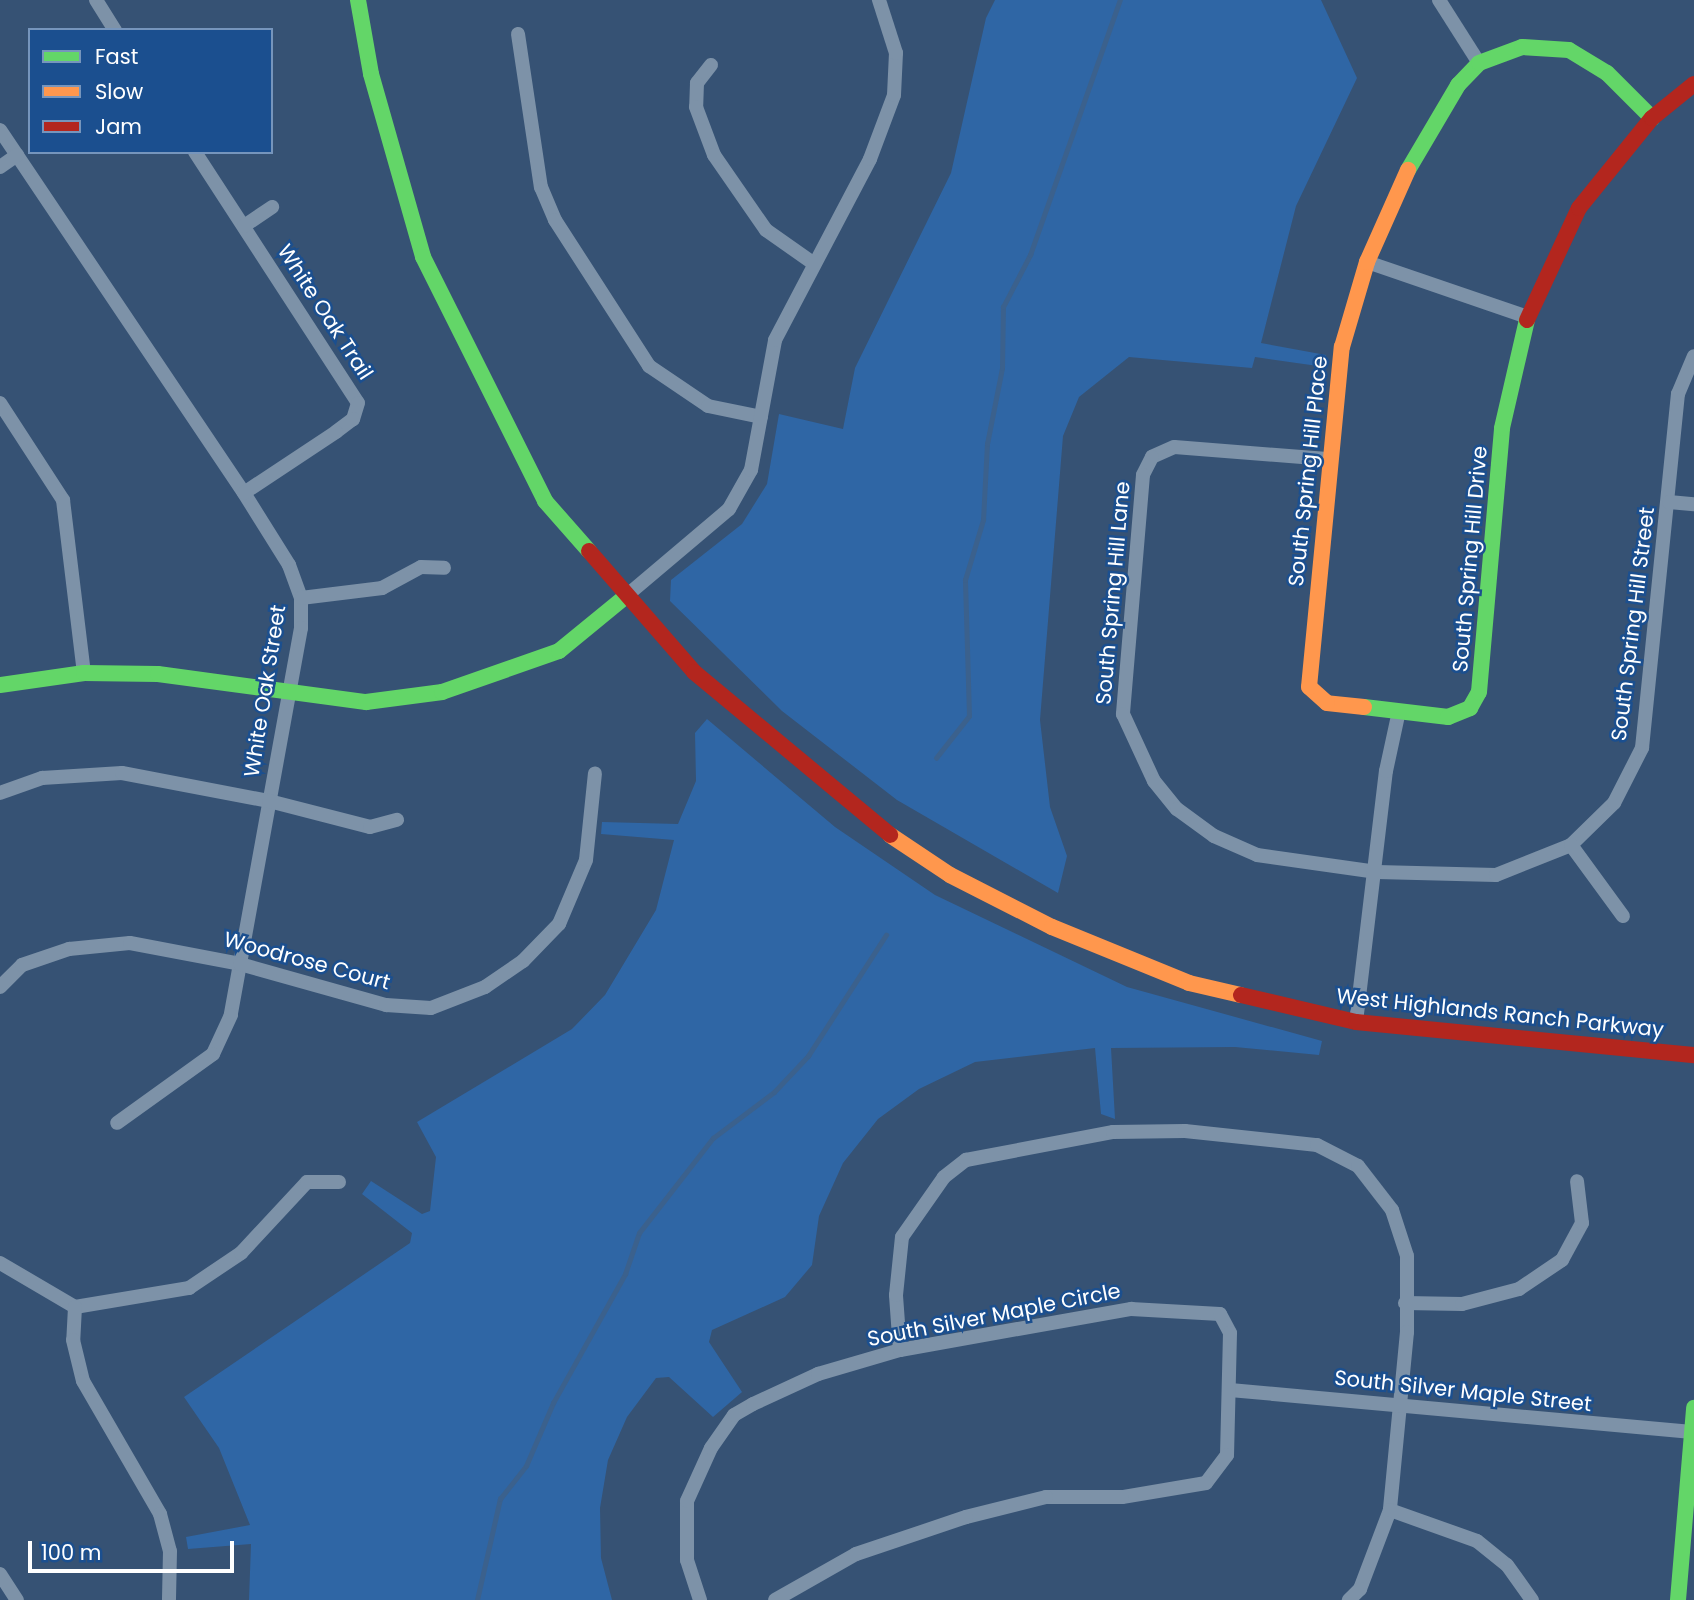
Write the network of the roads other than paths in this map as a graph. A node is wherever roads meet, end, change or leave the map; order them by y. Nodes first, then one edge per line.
1 (96, 0) edge
2 (358, 0) edge
3 (879, 0) edge
4 (1439, 0) edge
5 (114, 28) edge
6 (518, 34) dead end
7 (1479, 63) junction
8 (711, 65) dead end
9 (1694, 84) edge
10 (1653, 118) junction
11 (0, 130) edge
12 (196, 154) edge
13 (17, 155) junction
14 (0, 167) edge
15 (272, 207) dead end
16 (244, 226) junction
17 (1367, 262) junction
18 (813, 263) junction
19 (1528, 317) junction
20 (1694, 356) edge
21 (0, 403) edge
22 (761, 418) junction
23 (1327, 459) junction
24 (244, 493) junction
25 (1669, 502) junction
26 (1694, 504) edge
27 (444, 568) dead end
28 (625, 597) junction
29 (301, 598) junction
30 (84, 673) junction
31 (0, 685) edge
32 (289, 694) junction
33 (1399, 711) junction
34 (595, 773) dead end
35 (0, 793) edge
36 (270, 801) junction
37 (397, 820) dead end
38 (1571, 845) junction
39 (1377, 872) junction
40 (1623, 916) dead end
41 (240, 964) junction
42 (0, 987) edge
43 (1356, 1022) junction
44 (1694, 1055) edge
45 (117, 1123) dead end
46 (1577, 1181) dead end
47 (339, 1182) dead end
48 (0, 1263) edge
49 (1405, 1303) junction
50 (75, 1307) junction
51 (900, 1350) junction
52 (1230, 1390) junction
53 (1399, 1405) junction
54 (1694, 1408) edge
55 (1692, 1432) junction
56 (1390, 1510) junction
57 (0, 1574) edge
58 (17, 1600) edge
59 (169, 1600) edge
60 (700, 1600) edge
61 (775, 1600) edge
62 (1349, 1600) edge
63 (1532, 1600) edge
64 (1678, 1600) edge

1 - 5 street
2 - 28 street, West Highlands Ranch Parkway
3 - 18 street
4 - 7 street
6 - 22 street
7 - 10 street, South Spring Hill Place
7 - 17 street, South Spring Hill Place
8 - 18 street
9 - 10 street, South Spring Hill Drive
10 - 19 street, South Spring Hill Drive
11 - 13 street, White Oak Street
12 - 16 street, White Oak Trail
13 - 14 street
13 - 24 street, White Oak Street
15 - 16 street
16 - 24 street, White Oak Trail
17 - 19 street
17 - 23 street, South Spring Hill Place
18 - 22 street
19 - 33 street, South Spring Hill Drive
20 - 25 street, South Spring Hill Street
21 - 30 street
22 - 28 street
23 - 33 street, South Spring Hill Place
23 - 39 street, South Spring Hill Lane
24 - 29 street, White Oak Street
25 - 26 street
25 - 38 street, South Spring Hill Street
27 - 29 street
28 - 32 street
28 - 43 street, West Highlands Ranch Parkway
29 - 32 street, White Oak Street
30 - 31 street
30 - 32 street
32 - 36 street, White Oak Street
33 - 39 street
34 - 41 street, Woodrose Court
35 - 36 street
36 - 37 street
36 - 41 street, White Oak Street
38 - 39 street, South Spring Hill Street
38 - 40 street
39 - 43 street
41 - 42 street, Woodrose Court
41 - 45 street, White Oak Street
43 - 44 street, West Highlands Ranch Parkway
46 - 49 street
47 - 50 street
48 - 50 street
49 - 51 street
49 - 53 street
50 - 59 street
51 - 52 street, South Silver Maple Circle
51 - 60 street, South Silver Maple Circle
52 - 53 street, South Silver Maple Street
52 - 61 street, South Silver Maple Circle
53 - 55 street, South Silver Maple Street
53 - 56 street
54 - 55 street
55 - 64 street
56 - 62 street
56 - 63 street
57 - 58 street

